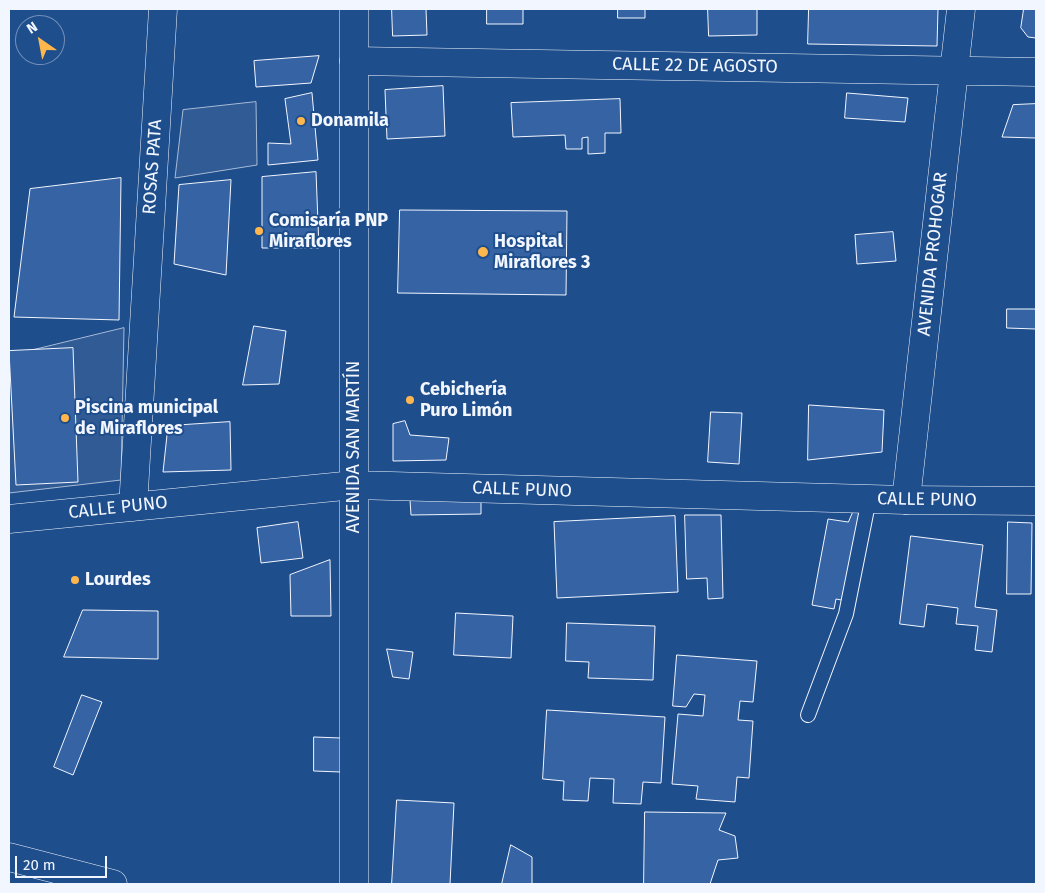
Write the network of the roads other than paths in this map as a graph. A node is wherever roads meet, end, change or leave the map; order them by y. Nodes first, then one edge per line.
1 (163, 9) edge
2 (354, 9) edge
3 (962, 9) edge
4 (354, 61) junction
5 (953, 70) junction
6 (1036, 72) edge
7 (354, 485) junction
8 (870, 499) junction
9 (906, 500) junction
10 (1036, 501) edge
11 (133, 507) junction
12 (9, 519) edge
13 (808, 715) dead end
14 (9, 857) edge
15 (113, 884) edge
16 (354, 884) edge

1 - 11 street, ROSAS PATA
2 - 4 street, AVENIDA SAN MARTÍN
3 - 5 street, AVENIDA PROHOGAR
4 - 5 street, CALLE 22 DE AGOSTO
4 - 7 street, AVENIDA SAN MARTÍN
5 - 6 street, CALLE 22 DE AGOSTO
5 - 9 street, AVENIDA PROHOGAR
7 - 8 street, CALLE PUNO
7 - 11 street, CALLE PUNO
7 - 16 street, AVENIDA SAN MARTÍN
8 - 9 street, CALLE PUNO
8 - 13 lane
9 - 10 street, CALLE PUNO
11 - 12 street, CALLE PUNO
14 - 15 street

